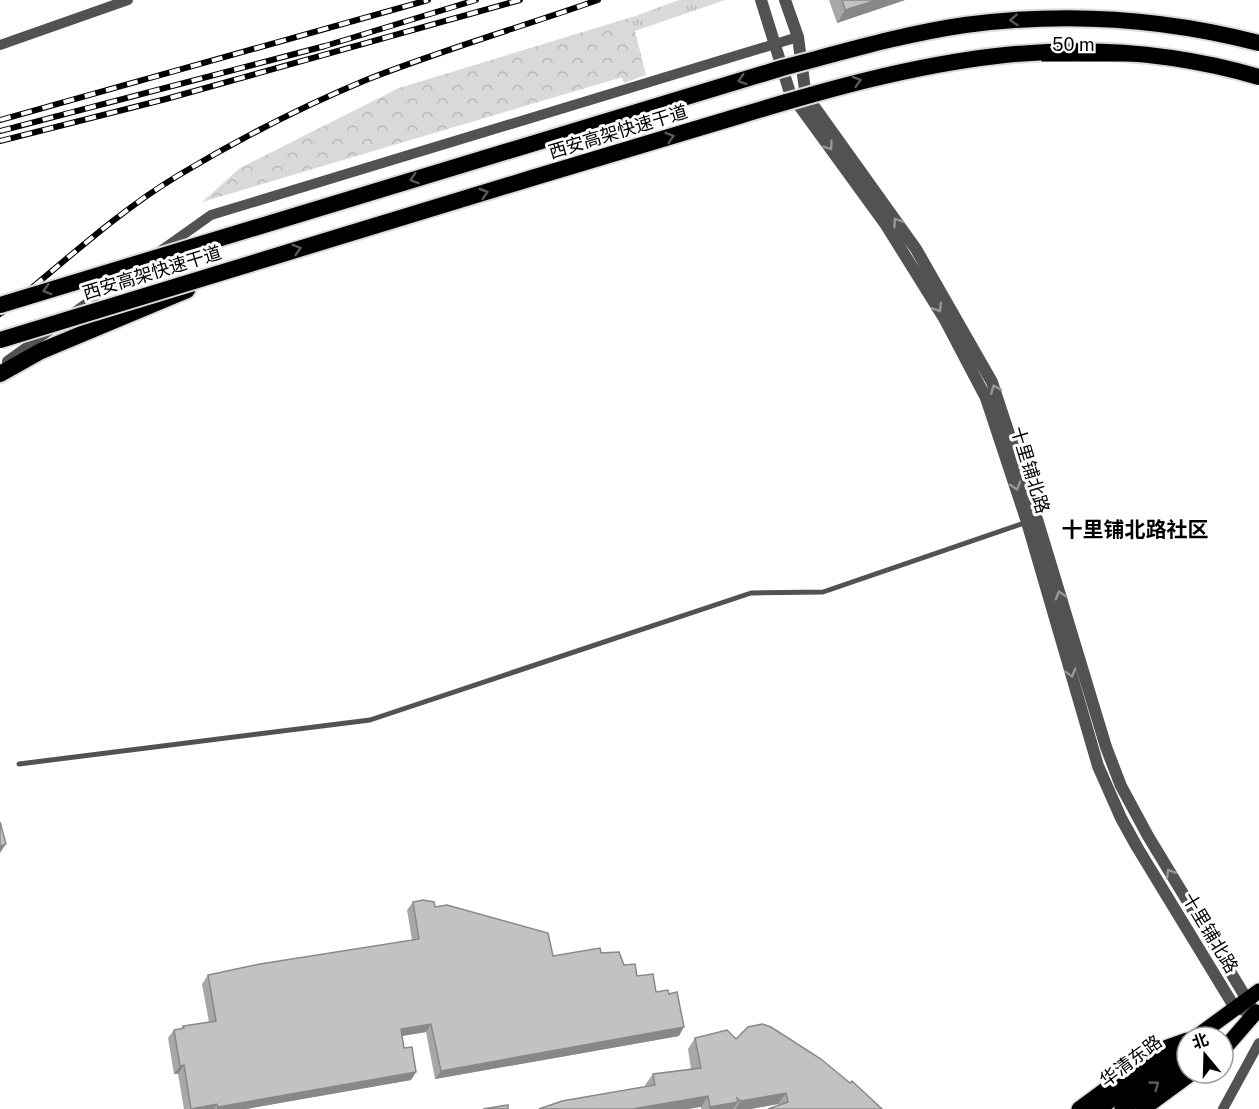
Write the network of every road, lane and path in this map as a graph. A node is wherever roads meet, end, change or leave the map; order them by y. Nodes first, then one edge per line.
1 (128, 0) edge
2 (761, 0) edge
3 (786, 0) edge
4 (798, 37) junction
5 (1259, 43) edge
6 (775, 44) junction
7 (0, 45) edge
8 (1259, 77) edge
9 (266, 259) junction
10 (0, 305) edge
11 (0, 340) edge
12 (4, 368) edge
13 (1032, 520) junction
14 (19, 764) dead end
15 (1259, 981) edge
16 (1252, 1006) edge
17 (1218, 1025) edge
18 (1233, 1025) edge
19 (1235, 1032) edge
20 (1259, 1043) edge
21 (1175, 1045) edge
22 (1175, 1051) edge
23 (1175, 1071) edge
24 (1176, 1085) edge
25 (1079, 1109) edge
26 (1099, 1109) edge
27 (1122, 1109) edge
28 (1143, 1109) edge
29 (1223, 1109) edge

1 - 7 street
2 - 6 street, 十里铺北路
3 - 4 street, 十里铺北路
4 - 6 street
13 -> 4 street, 十里铺北路
5 -> 10 highway, 西安高架快速干道, bridge
6 - 12 street
6 -> 13 street, 十里铺北路
9 -> 8 highway, 西安高架快速干道, bridge
9 - 11 highway, 西安高架快速干道, bridge
9 - 12 highway, bridge
13 - 14 lane
13 - 16 street, 十里铺北路
15 - 16 main road
16 - 17 main road
16 - 18 main road
16 - 19 main road
20 - 29 street
21 - 25 main road
22 - 26 main road, 华清东路
27 -> 23 main road, 华清东路
24 - 28 main road

